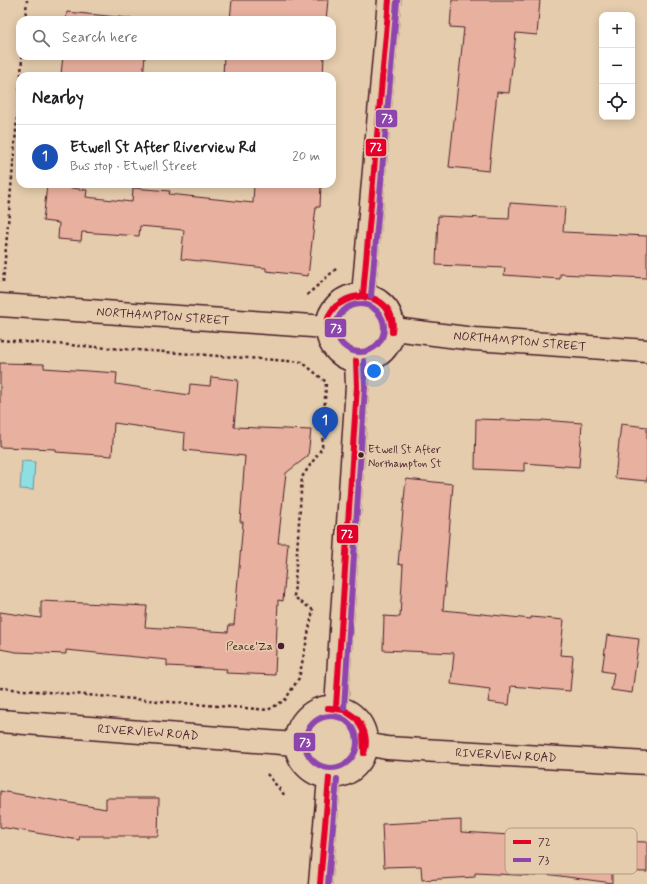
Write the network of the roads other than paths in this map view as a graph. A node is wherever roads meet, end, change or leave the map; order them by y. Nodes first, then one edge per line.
1 (389, 0) edge
2 (362, 295) junction
3 (1, 305) edge
4 (327, 327) junction
5 (394, 329) junction
6 (647, 351) edge
7 (356, 361) junction
8 (336, 707) junction
9 (0, 721) edge
10 (295, 744) junction
11 (366, 744) junction
12 (647, 763) edge
13 (329, 778) junction
14 (320, 884) edge

1 - 2 street
2 - 4 street
2 - 5 street
3 - 4 street, NORTHAMPTON STREET
4 - 7 street
5 - 6 street, NORTHAMPTON STREET
5 - 7 street
7 - 8 street
8 - 10 street
8 - 11 street
9 - 10 street, RIVERVIEW ROAD
10 - 13 street
11 - 12 street, RIVERVIEW ROAD
11 - 13 street
13 - 14 street

